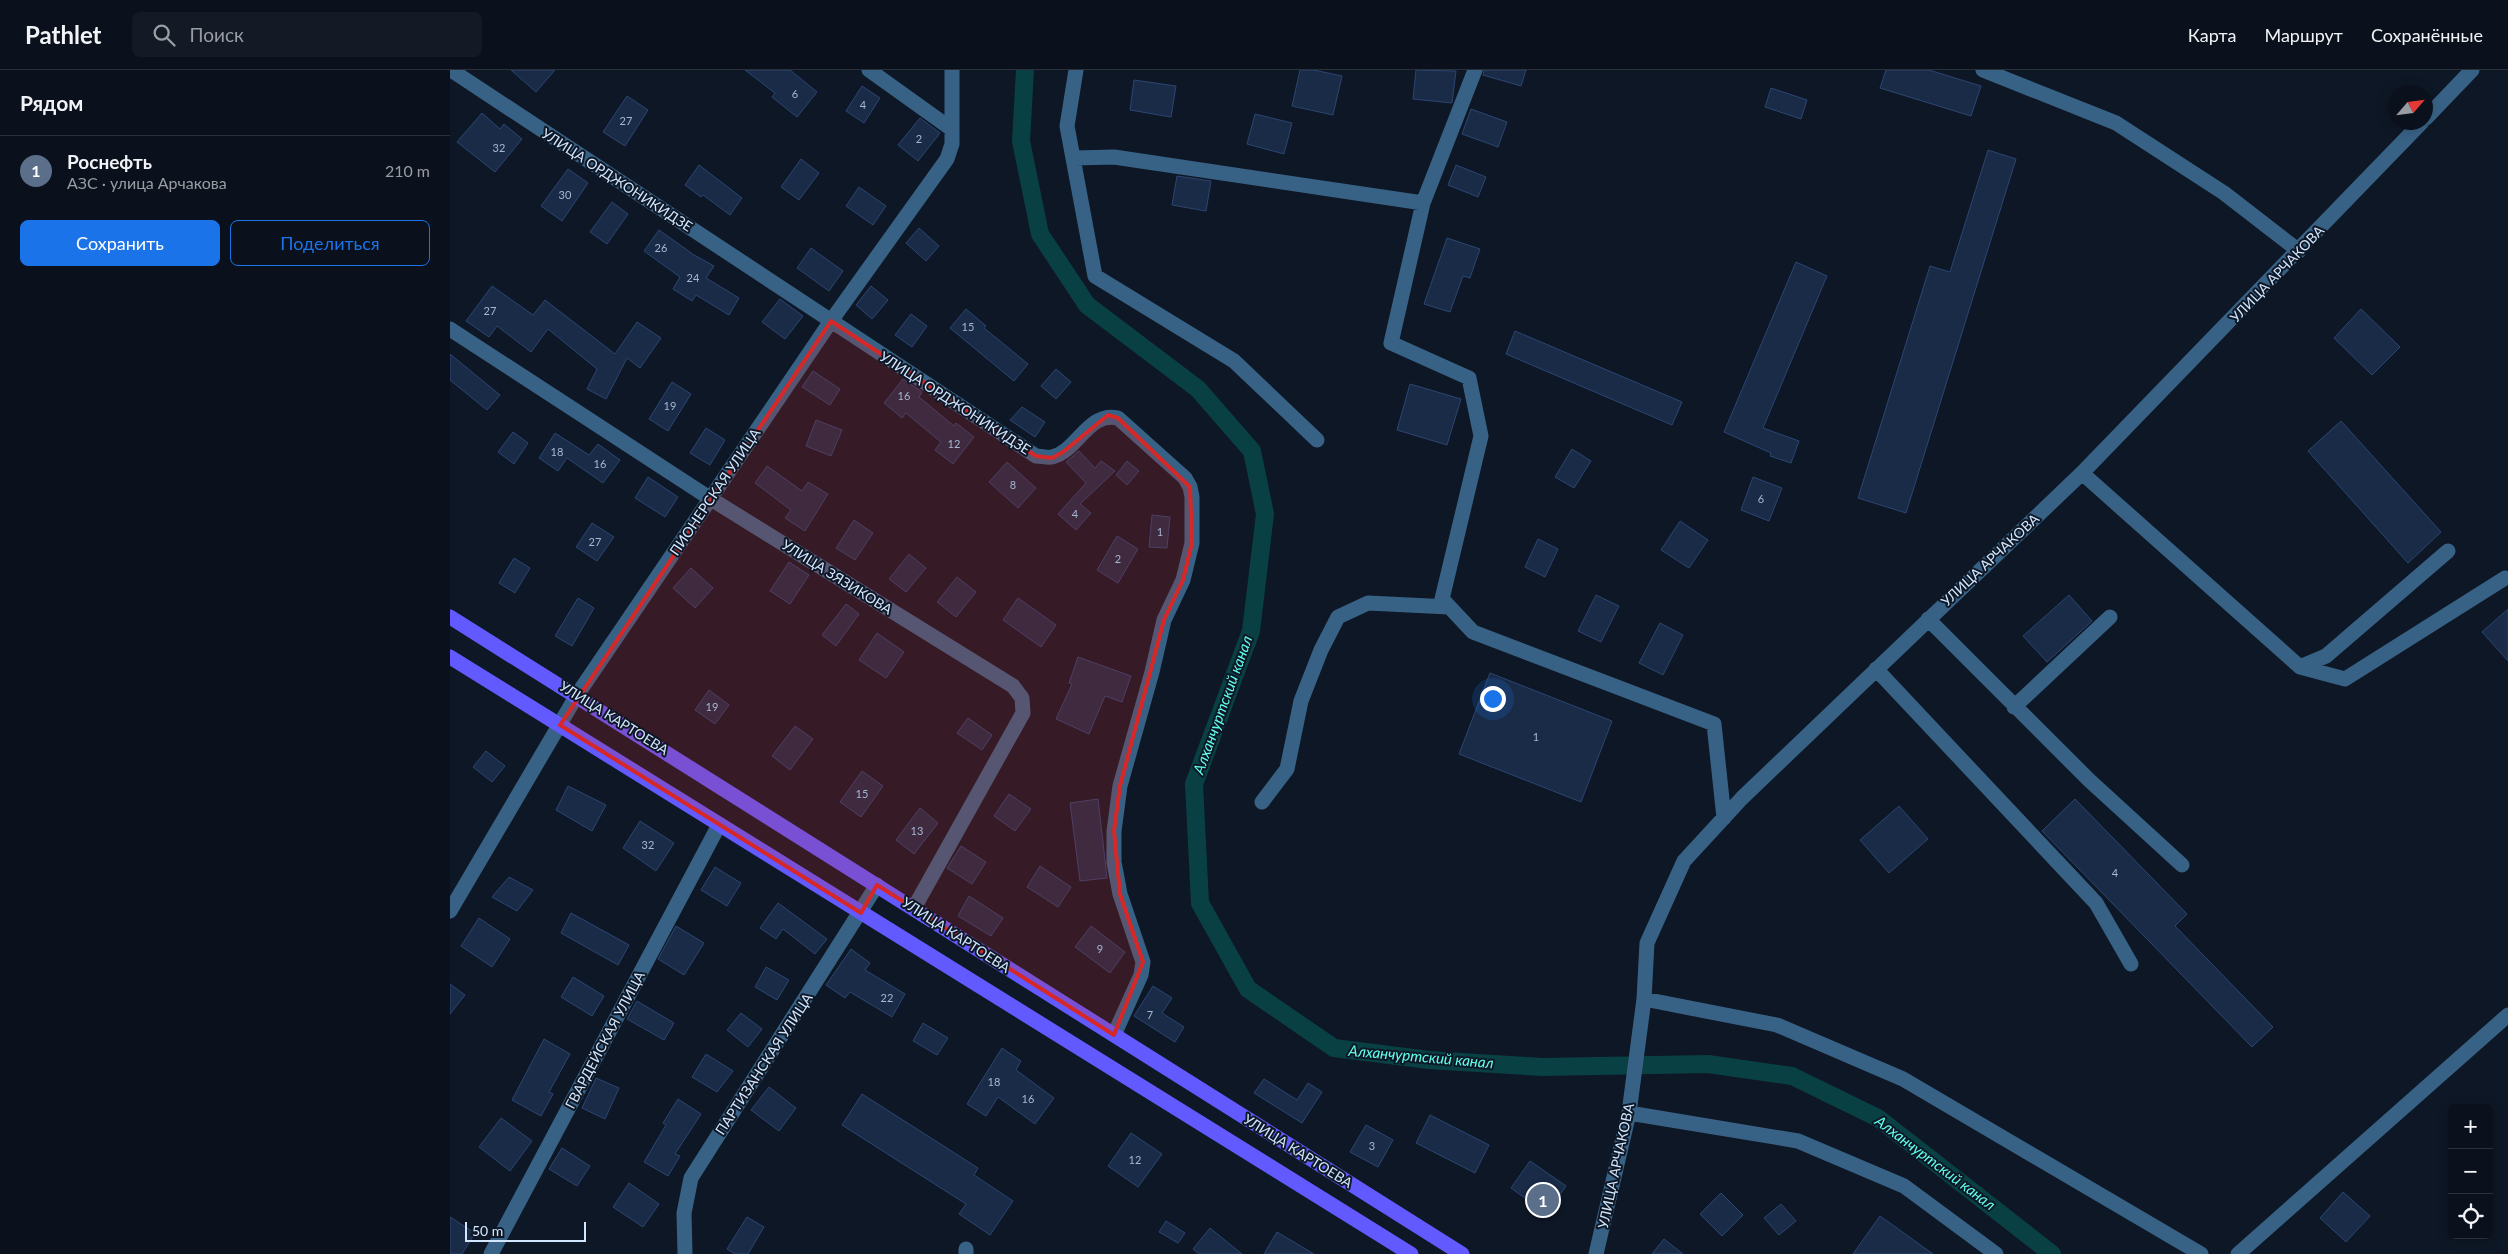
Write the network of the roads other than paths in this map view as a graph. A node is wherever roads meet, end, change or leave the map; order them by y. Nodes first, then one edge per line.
1 (452, 70) edge
2 (869, 70) edge
3 (952, 70) edge
4 (1076, 70) edge
5 (1475, 70) edge
6 (1984, 70) edge
7 (2464, 73) edge
8 (2433, 110) edge
9 (950, 128) junction
10 (2414, 130) edge
11 (1074, 158) junction
12 (1423, 203) junction
13 (2299, 251) junction
14 (831, 321) junction
15 (450, 329) edge
16 (1317, 440) dead end
17 (2082, 473) junction
18 (711, 499) junction
19 (2448, 551) dead end
20 (2505, 578) dead end
21 (1449, 607) junction
22 (450, 617) edge
23 (2110, 617) dead end
24 (1928, 619) junction
25 (450, 658) edge
26 (2300, 667) junction
27 (1876, 669) junction
28 (576, 695) junction
29 (2014, 707) junction
30 (560, 725) junction
31 (1262, 802) dead end
32 (1724, 818) junction
33 (719, 825) junction
34 (2182, 865) dead end
35 (878, 885) junction
36 (914, 908) junction
37 (450, 911) edge
38 (861, 914) junction
39 (2131, 964) dead end
40 (1644, 999) junction
41 (2508, 1015) edge
42 (1114, 1035) junction
43 (1629, 1112) junction
44 (491, 1254) edge
45 (685, 1254) edge
46 (1411, 1254) edge
47 (1462, 1254) edge
48 (1596, 1254) edge
49 (1996, 1254) edge
50 (2200, 1254) edge
51 (2238, 1254) edge

1 - 14 street, УЛИЦА ОРДЖОНИКИДЗЕ
2 - 9 street
3 - 9 street, ПИОНЕРСКАЯ УЛИЦА
4 - 11 street
5 - 12 street
6 - 13 street
7 - 8 street
9 - 14 street, ПИОНЕРСКАЯ УЛИЦА
10 - 13 street, УЛИЦА АРЧАКОВА
11 - 12 street
11 - 16 street
12 - 21 street
13 - 17 street, УЛИЦА АРЧАКОВА
14 - 18 street, ПИОНЕРСКАЯ УЛИЦА
14 - 42 street, УЛИЦА ОРДЖОНИКИДЗЕ
15 - 18 street, УЛИЦА ЗЯЗИКОВА
17 - 24 street, УЛИЦА АРЧАКОВА
17 - 26 street
18 - 28 street, ПИОНЕРСКАЯ УЛИЦА
18 - 36 street, УЛИЦА ЗЯЗИКОВА
19 - 26 street
20 - 26 street
21 - 31 street
21 - 32 street
22 - 28 main road, УЛИЦА КАРТОЕВА
23 - 29 street
24 - 27 street, УЛИЦА АРЧАКОВА
24 - 29 street
25 - 30 main road, УЛИЦА КАРТОЕВА
27 - 32 street, УЛИЦА АРЧАКОВА
27 - 39 street
28 - 30 street, ПИОНЕРСКАЯ УЛИЦА
28 - 35 main road, УЛИЦА КАРТОЕВА
29 - 34 street
30 - 33 main road, УЛИЦА КАРТОЕВА
30 - 37 street, ПИОНЕРСКАЯ УЛИЦА
32 - 40 street, УЛИЦА АРЧАКОВА
33 - 38 main road, УЛИЦА КАРТОЕВА
33 - 44 street, ГВАРДЕЙСКАЯ УЛИЦА
35 - 36 main road, УЛИЦА КАРТОЕВА
35 - 38 street, ПАРТИЗАНСКАЯ УЛИЦА
36 - 42 main road, УЛИЦА КАРТОЕВА
38 - 45 street, ПАРТИЗАНСКАЯ УЛИЦА
38 - 46 main road, УЛИЦА КАРТОЕВА
40 - 43 street, УЛИЦА АРЧАКОВА
40 - 50 street
41 - 51 street
42 - 47 main road, УЛИЦА КАРТОЕВА
43 - 48 street, УЛИЦА АРЧАКОВА
43 - 49 street

